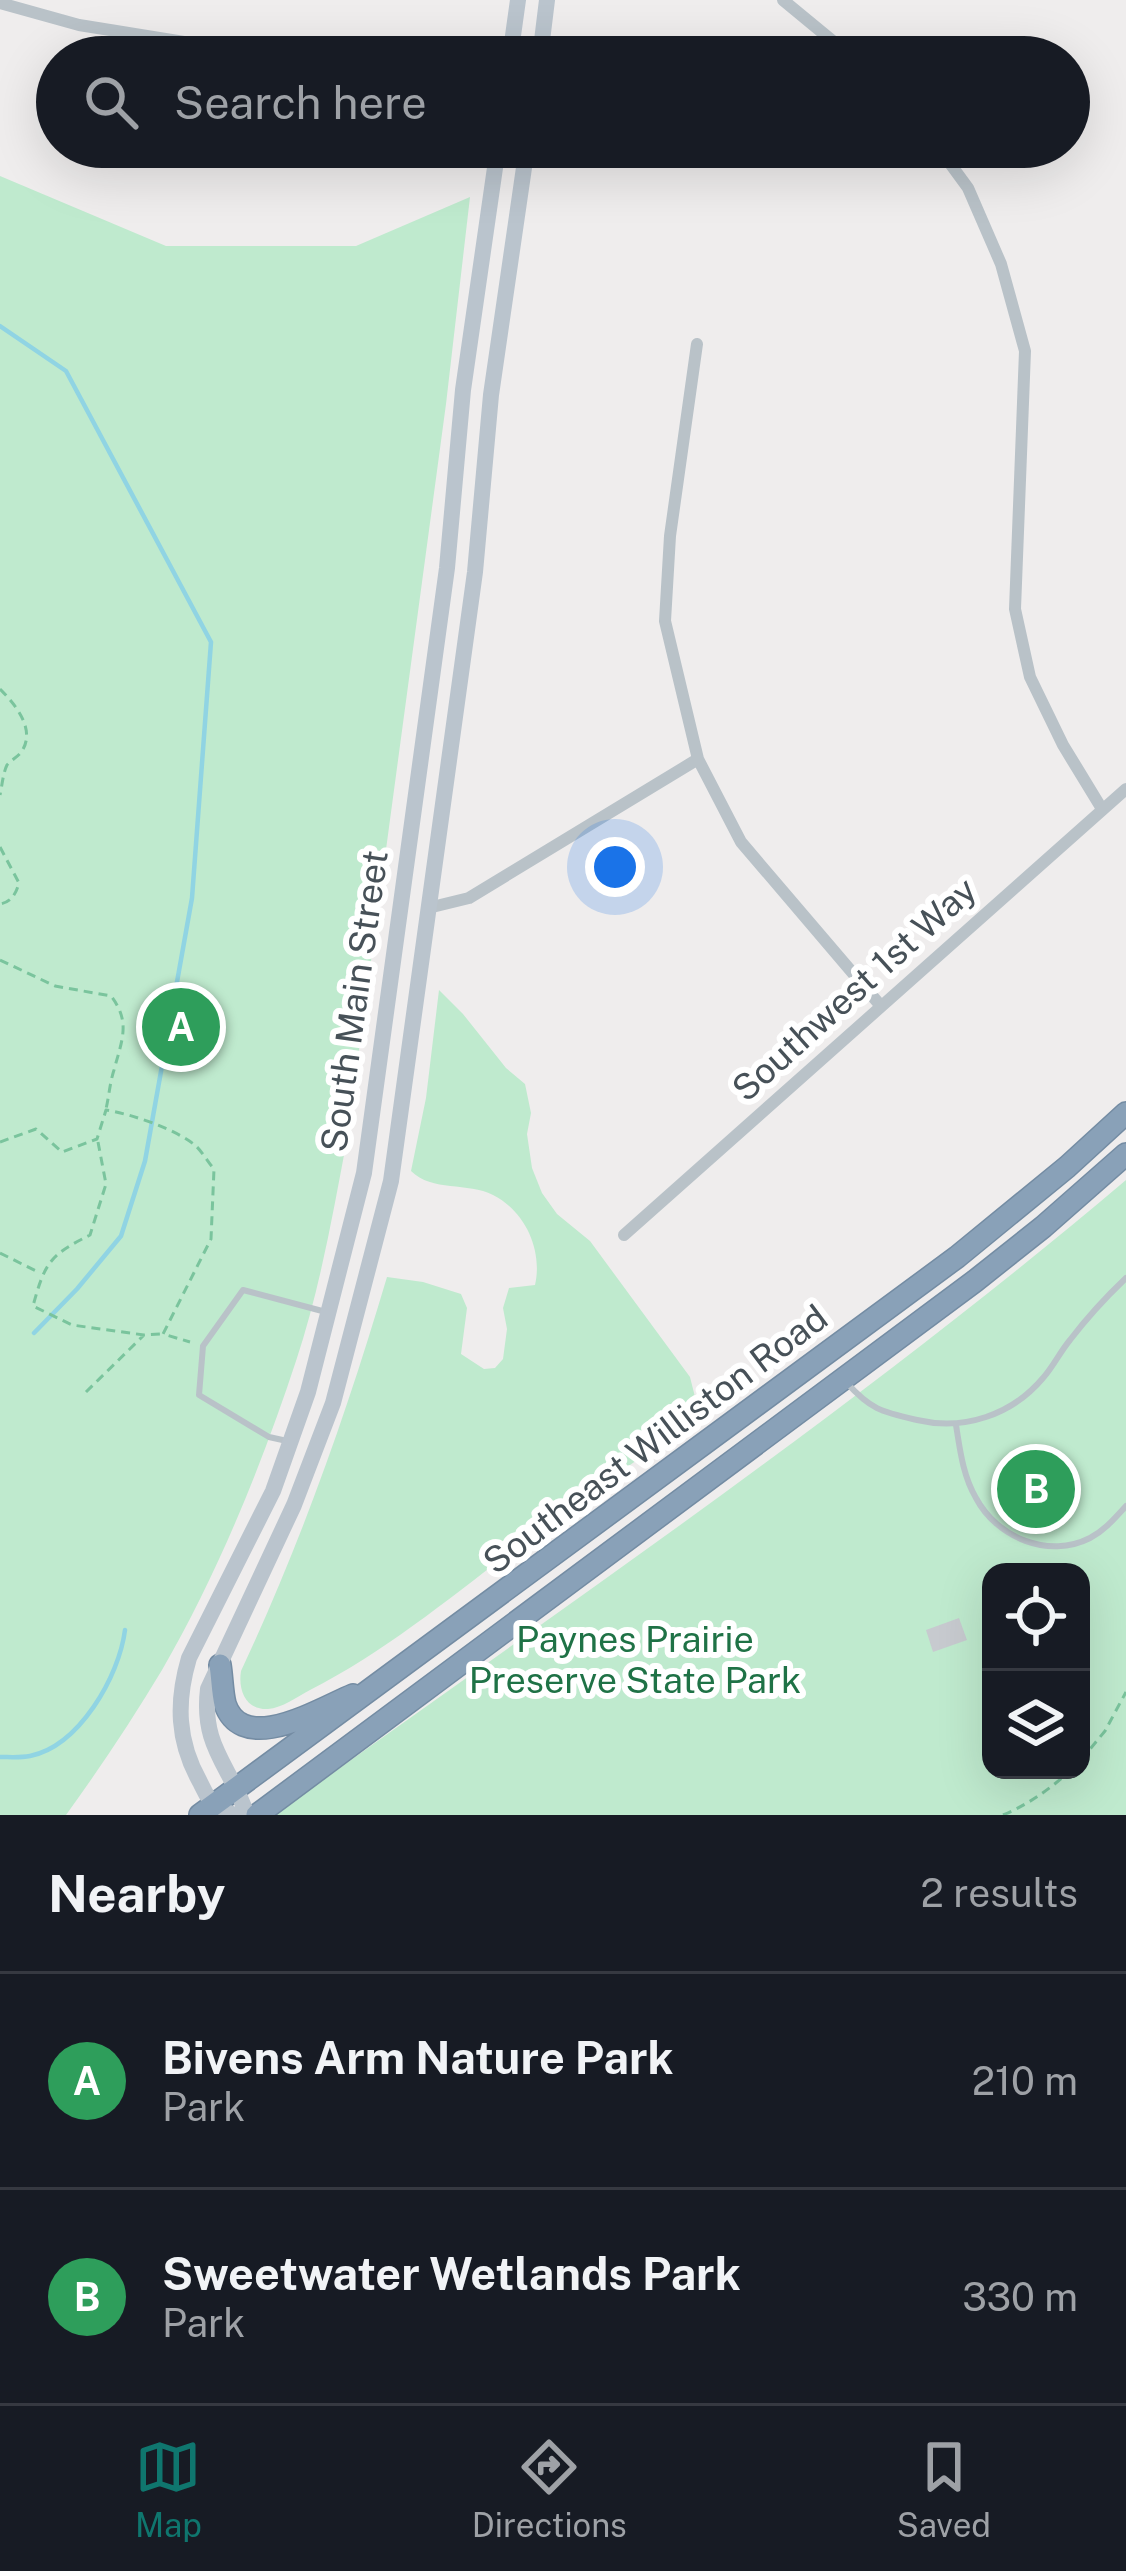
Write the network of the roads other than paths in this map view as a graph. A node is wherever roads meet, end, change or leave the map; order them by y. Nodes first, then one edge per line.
1 (518, 0) edge
2 (548, 0) edge
3 (783, 0) edge
4 (0, 3) edge
5 (147, 36) edge
6 (514, 36) edge
7 (543, 36) edge
8 (827, 36) edge
9 (495, 168) edge
10 (524, 168) edge
11 (953, 168) edge
12 (697, 344) dead end
13 (698, 759) junction
14 (1126, 788) edge
15 (1102, 809) junction
16 (400, 906) junction
17 (428, 908) junction
18 (880, 1005) junction
19 (1126, 1113) edge
20 (1126, 1154) edge
21 (353, 1221) junction
22 (380, 1225) junction
23 (624, 1235) dead end
24 (1126, 1278) edge
25 (330, 1313) junction
26 (824, 1354) junction
27 (844, 1379) junction
28 (956, 1425) junction
29 (322, 1432) junction
30 (290, 1442) junction
31 (1126, 1506) edge
32 (220, 1665) junction
33 (386, 1680) junction
34 (238, 1788) junction
35 (216, 1812) edge
36 (247, 1815) edge
37 (257, 1815) edge

1 - 6 main road
2 - 7 main road
3 - 8 street
4 - 5 street
9 - 16 main road, South Main Street
10 - 17 main road, South Main Street
11 - 15 street
12 - 13 street
13 - 17 street
13 - 18 street
14 - 15 street, Southwest 1st Way
15 - 18 street, Southwest 1st Way
16 - 17 main road
16 - 21 main road, South Main Street
17 - 22 main road, South Main Street
18 - 23 street, Southwest 1st Way
19 - 26 highway, Southeast Williston Road
20 - 27 highway, Southeast Williston Road
21 - 22 main road
21 - 25 main road, South Main Street
22 - 29 main road, South Main Street
24 - 28 lane
25 - 30 main road, South Main Street
25 - 30 lane
26 - 27 highway
26 - 33 highway, Southeast Williston Road
27 - 28 lane
27 - 37 highway, Southeast Williston Road
28 - 31 lane
29 - 30 main road
29 - 32 main road, South Main Street
30 - 35 main road, South Main Street
32 - 33 highway
32 - 34 main road, South Main Street
33 - 34 highway, Southeast Williston Road
34 - 35 highway, Southeast Williston Road
34 - 36 main road, South Main Street

